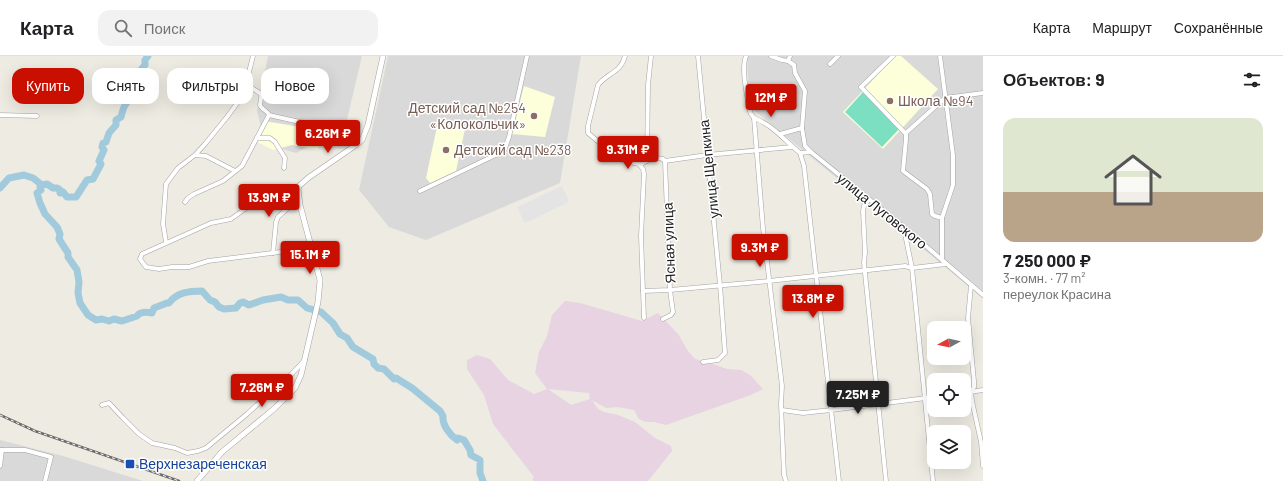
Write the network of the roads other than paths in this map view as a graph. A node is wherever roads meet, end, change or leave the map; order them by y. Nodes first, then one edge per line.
1 (253, 56) edge
2 (384, 56) edge
3 (527, 56) edge
4 (625, 56) edge
5 (651, 56) edge
6 (698, 56) edge
7 (746, 56) edge
8 (771, 56) edge
9 (838, 56) edge
10 (894, 56) edge
11 (940, 56) edge
12 (789, 58) edge
13 (830, 64) dead end
14 (250, 68) edge
15 (253, 89) edge
16 (983, 93) edge
17 (945, 98) junction
18 (237, 104) edge
19 (0, 115) edge
20 (269, 115) junction
21 (38, 116) dead end
22 (754, 118) junction
23 (802, 128) junction
24 (348, 131) dead end
25 (907, 132) dead end
26 (780, 134) junction
27 (257, 138) junction
28 (792, 147) junction
29 (756, 150) junction
30 (811, 152) junction
31 (800, 153) junction
32 (195, 155) junction
33 (707, 155) junction
34 (647, 161) junction
35 (665, 161) junction
36 (640, 165) junction
37 (284, 168) dead end
38 (234, 170) junction
39 (298, 189) junction
40 (420, 191) dead end
41 (298, 199) junction
42 (869, 199) junction
43 (185, 202) dead end
44 (942, 218) junction
45 (906, 229) junction
46 (166, 242) junction
47 (312, 248) junction
48 (273, 252) junction
49 (942, 260) junction
50 (946, 264) junction
51 (912, 268) junction
52 (865, 270) junction
53 (817, 276) junction
54 (769, 281) junction
55 (720, 285) junction
56 (970, 285) junction
57 (670, 290) junction
58 (643, 291) junction
59 (983, 295) edge
60 (644, 318) dead end
61 (663, 319) dead end
62 (305, 360) junction
63 (703, 362) dead end
64 (983, 390) edge
65 (971, 392) junction
66 (925, 398) junction
67 (878, 404) junction
68 (102, 405) dead end
69 (782, 410) junction
70 (831, 410) junction
71 (1, 450) edge
72 (0, 466) edge
73 (983, 466) edge
74 (45, 481) edge
75 (197, 481) edge
76 (786, 481) edge
77 (839, 481) edge
78 (886, 481) edge
79 (933, 481) edge

1 - 14 street
2 - 39 street
3 - 40 street
4 - 36 street
5 - 34 street
6 - 33 street, улица Щепкина
7 - 22 street
8 - 12 street
9 - 13 street
10 - 44 street
11 - 17 street
12 - 23 street
15 - 20 street
16 - 17 street
17 - 25 street
17 - 44 street
18 - 32 street
19 - 21 street
20 - 24 street
20 - 27 street
22 - 26 street
22 - 29 street
23 - 26 street
23 - 30 street
26 - 28 street
27 - 37 street
27 - 38 street
28 - 29 street
28 - 31 street
29 - 33 street
29 - 54 street
30 - 31 street
30 - 42 street, улица Луговского
31 - 53 street
32 - 38 street
32 - 46 street
33 - 35 street
33 - 55 street, улица Щепкина
34 - 35 street
34 - 36 street
35 - 57 street, Ясная улица
36 - 58 street
38 - 43 street
39 - 41 street
39 - 46 street
41 - 47 street
41 - 48 street
42 - 45 street, улица Луговского
42 - 52 street
44 - 49 street
45 - 49 street, улица Луговского
45 - 51 street
46 - 48 street
47 - 48 street
47 - 62 street
49 - 50 street, улица Луговского
50 - 51 street
50 - 56 street, улица Луговского
51 - 52 street
51 - 66 street
52 - 53 street
52 - 67 street
53 - 54 street
53 - 70 street
54 - 55 street
54 - 69 street
55 - 57 street
55 - 63 street, улица Щепкина
56 - 59 street, улица Луговского
56 - 65 street
57 - 58 street
57 - 61 street, Ясная улица
58 - 60 street
62 - 68 street
62 - 75 street
64 - 65 street
65 - 73 street
66 - 67 street
66 - 79 street
67 - 70 street
67 - 78 street
69 - 70 street
69 - 76 street
70 - 77 street
71 - 72 street
71 - 74 street

